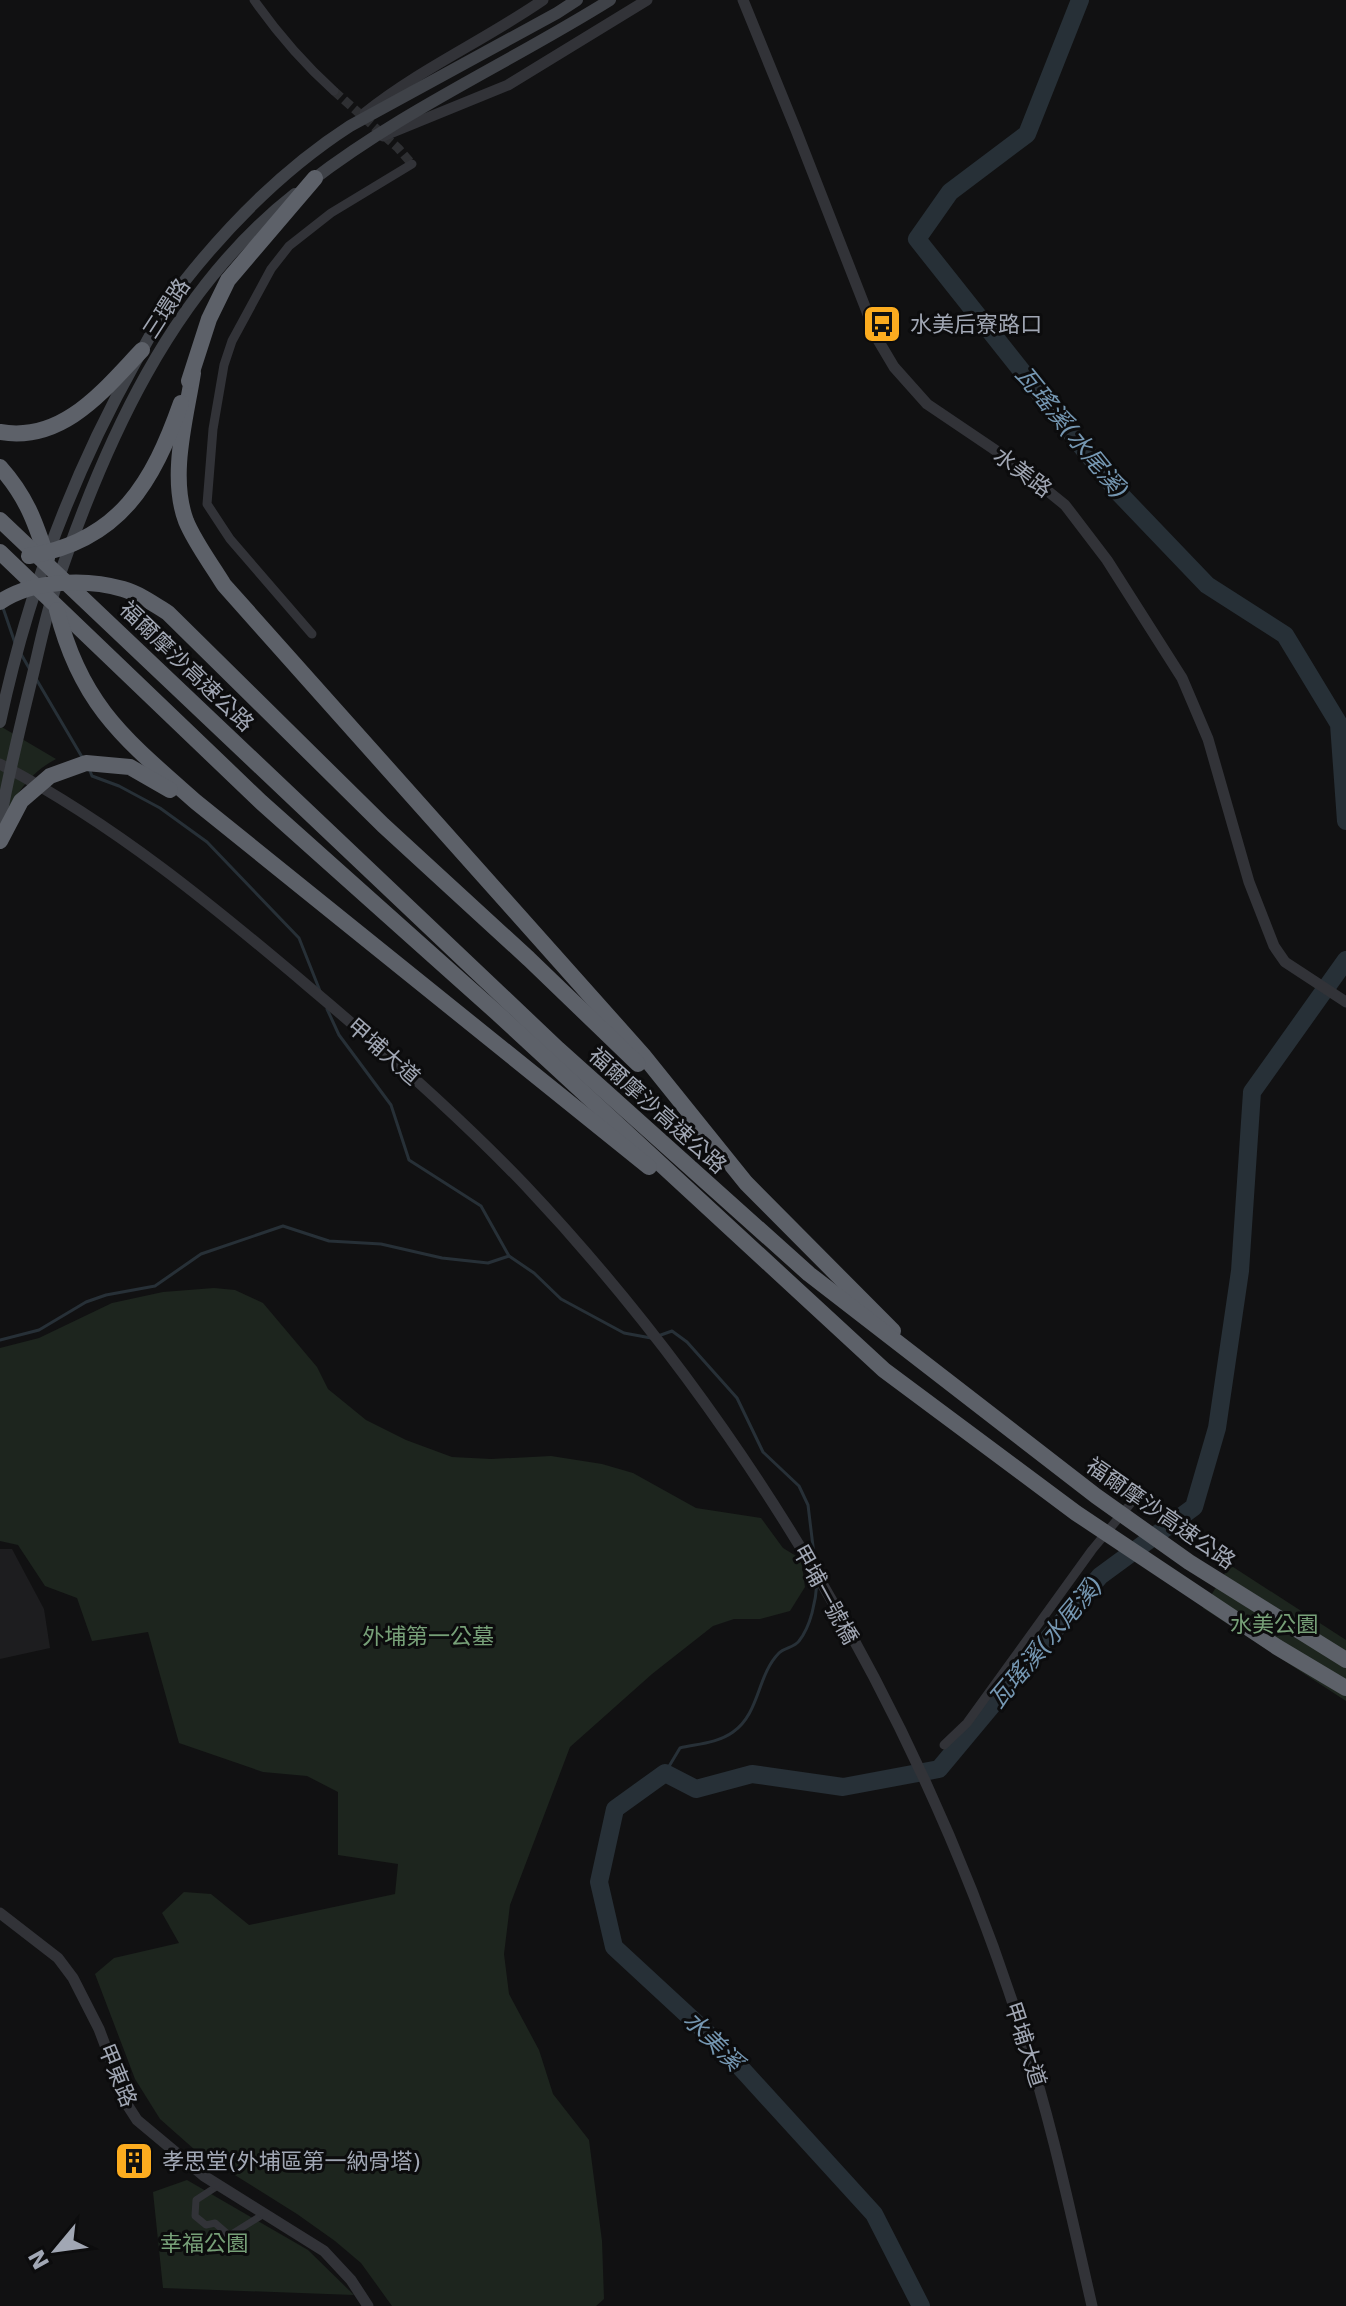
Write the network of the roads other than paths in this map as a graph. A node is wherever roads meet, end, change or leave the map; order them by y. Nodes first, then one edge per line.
1 (254, 0) edge
2 (543, 0) edge
3 (577, 0) edge
4 (610, 0) edge
5 (647, 0) edge
6 (743, 0) edge
7 (334, 91) tunnel mouth
8 (350, 126) junction
9 (363, 142) junction
10 (412, 164) dead end
11 (315, 178) junction
12 (142, 350) junction
13 (193, 373) junction
14 (0, 432) edge
15 (0, 467) edge
16 (0, 520) edge
17 (0, 555) edge
18 (47, 558) junction
19 (53, 594) junction
20 (0, 602) edge
21 (312, 634) dead end
22 (0, 722) edge
23 (0, 764) edge
24 (0, 822) edge
25 (241, 838) junction
26 (0, 841) edge
27 (1346, 1002) edge
28 (690, 1111) junction
29 (715, 1215) junction
30 (921, 1362) junction
31 (706, 1406) joint
32 (1136, 1497) dead end
33 (1346, 1660) edge
34 (1346, 1688) edge
35 (944, 1745) dead end
36 (929, 1793) joint
37 (0, 1913) edge
38 (219, 2185) junction
39 (264, 2214) junction
40 (230, 2236) junction
41 (214, 2245) dead end
42 (368, 2306) edge
43 (1092, 2306) edge

1 - 7 street
2 - 8 street
3 - 8 main road, 三環路
4 - 9 main road, 三環路
5 - 9 street
6 - 27 street, 水美路
8 - 12 main road, 三環路
9 - 11 main road, 三環路
10 - 21 street
11 - 13 highway
11 - 19 main road, 三環路
12 - 14 highway
12 - 18 main road, 三環路
13 - 17 highway
13 - 28 highway
15 - 18 highway
16 - 30 highway, 福爾摩沙高速公路
17 - 29 highway, 福爾摩沙高速公路
18 - 19 main road
18 - 22 main road, 三環路
19 - 24 main road, 三環路
19 - 25 highway
20 - 28 highway
23 - 31 street, 甲埔大道
25 - 26 highway
25 - 29 highway
28 - 30 highway
29 - 34 highway, 福爾摩沙高速公路
30 - 33 highway, 福爾摩沙高速公路
31 - 36 street, 甲埔一號橋
32 - 35 street
36 - 43 street, 甲埔大道
37 - 38 street, 甲東路
38 - 39 street, 甲東路
38 - 40 street
39 - 40 street
39 - 42 street, 甲東路
40 - 41 street

